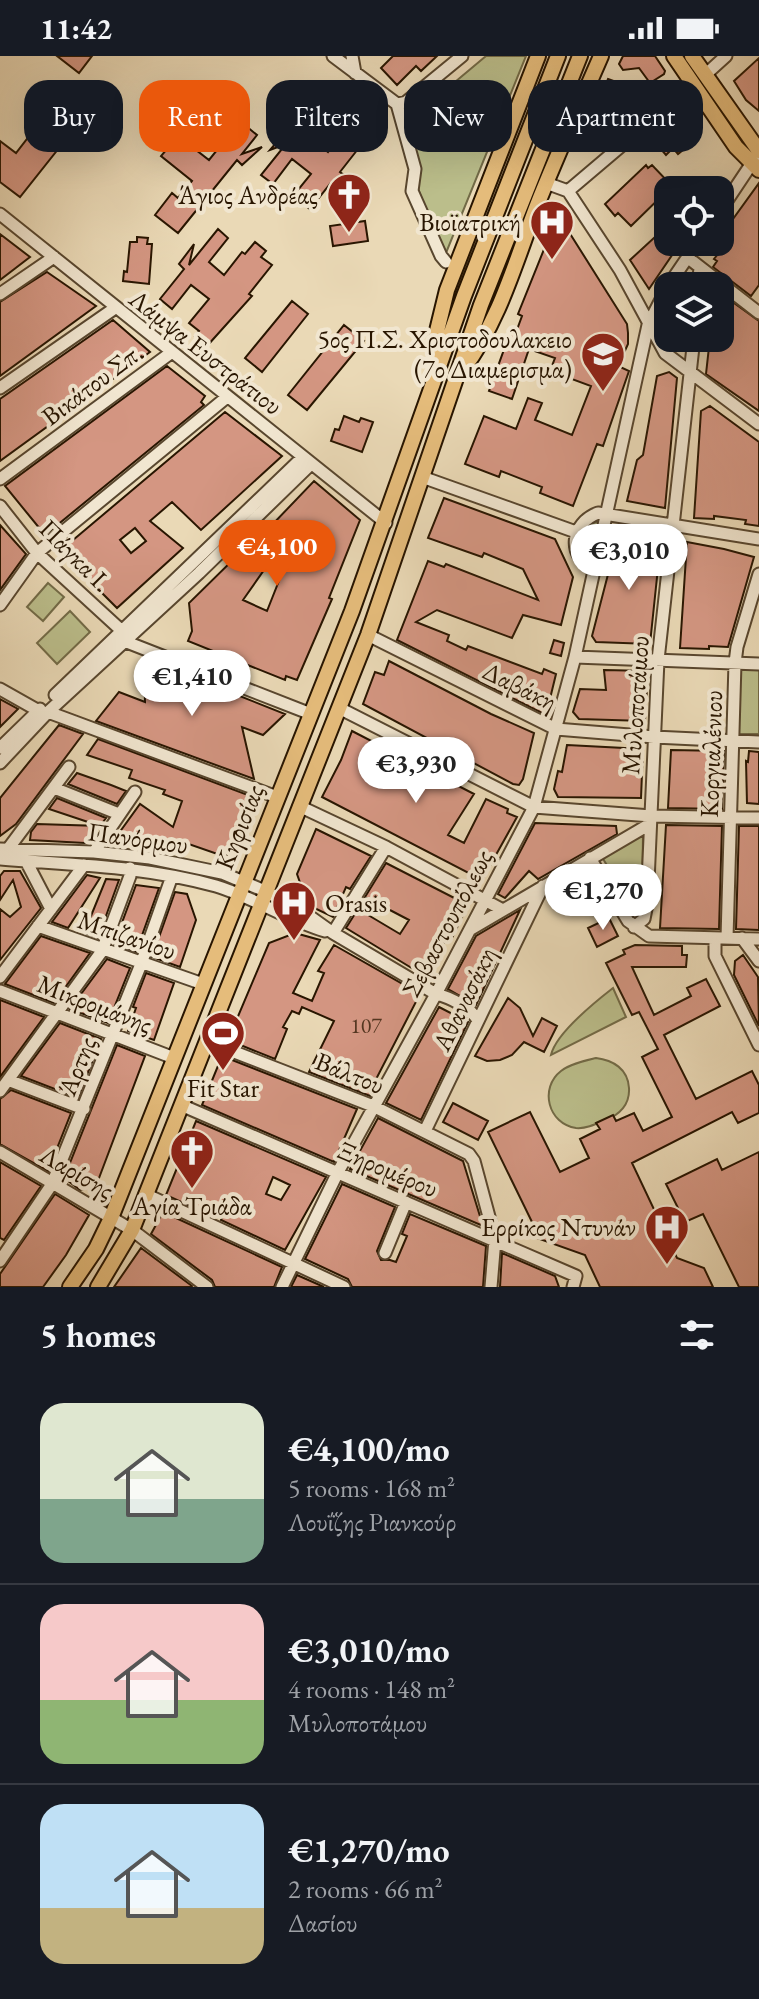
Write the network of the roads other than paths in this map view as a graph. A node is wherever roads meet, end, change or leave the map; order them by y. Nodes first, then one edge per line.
1 (333, 56) edge
2 (352, 56) edge
3 (462, 56) edge
4 (538, 56) edge
5 (558, 56) edge
6 (580, 56) edge
7 (674, 56) edge
8 (692, 56) edge
9 (726, 56) edge
10 (600, 57) edge
11 (355, 73) junction
12 (705, 75) junction
13 (690, 80) edge
14 (703, 99) edge
15 (397, 104) junction
16 (614, 152) edge
17 (757, 159) edge
18 (546, 183) junction
19 (568, 191) junction
20 (734, 191) edge
21 (0, 214) edge
22 (54, 257) junction
23 (687, 257) joint
24 (446, 262) dead end
25 (700, 268) junction
26 (677, 272) edge
27 (700, 272) edge
28 (0, 294) edge
29 (759, 295) edge
30 (115, 308) junction
31 (755, 310) edge
32 (654, 313) edge
33 (648, 325) junction
34 (172, 352) junction
35 (693, 352) edge
36 (691, 373) junction
37 (436, 376) junction
38 (454, 382) junction
39 (0, 388) edge
40 (227, 397) junction
41 (759, 424) edge
42 (307, 460) junction
43 (422, 477) junction
44 (0, 479) edge
45 (0, 506) edge
46 (607, 512) junction
47 (386, 523) junction
48 (673, 525) junction
49 (576, 532) junction
50 (759, 539) edge
51 (37, 553) junction
52 (594, 569) junction
53 (759, 574) edge
54 (0, 605) edge
55 (368, 635) junction
56 (123, 636) junction
57 (575, 657) junction
58 (658, 660) junction
59 (735, 663) junction
60 (759, 664) edge
61 (0, 689) edge
62 (339, 708) junction
63 (43, 711) junction
64 (311, 714) junction
65 (556, 729) junction
66 (654, 737) junction
67 (733, 740) junction
68 (759, 742) edge
69 (0, 748) edge
70 (0, 763) edge
71 (69, 767) dead end
72 (54, 788) junction
73 (135, 792) dead end
74 (277, 797) junction
75 (299, 806) junction
76 (534, 807) junction
77 (119, 814) junction
78 (731, 818) junction
79 (759, 818) edge
80 (651, 820) junction
81 (386, 847) junction
82 (3, 852) edge
83 (94, 852) junction
84 (590, 858) junction
85 (26, 861) junction
86 (84, 865) junction
87 (130, 868) junction
88 (172, 876) junction
89 (543, 886) junction
90 (240, 888) junction
91 (262, 898) junction
92 (485, 900) junction
93 (51, 909) junction
94 (503, 910) junction
95 (38, 926) junction
96 (634, 927) junction
97 (469, 930) junction
98 (333, 933) junction
99 (721, 938) junction
100 (742, 938) junction
101 (759, 939) edge
102 (102, 951) junction
103 (759, 961) edge
104 (141, 964) junction
105 (2, 970) edge
106 (203, 984) junction
107 (0, 991) edge
108 (436, 994) junction
109 (56, 1013) junction
110 (478, 1021) junction
111 (113, 1035) junction
112 (206, 1041) junction
113 (759, 1045) edge
114 (174, 1058) junction
115 (8, 1080) junction
116 (0, 1091) edge
117 (181, 1105) junction
118 (373, 1106) junction
119 (84, 1109) junction
120 (425, 1131) junction
121 (0, 1152) edge
122 (338, 1172) junction
123 (52, 1184) junction
124 (145, 1194) junction
125 (406, 1202) junction
126 (111, 1218) junction
127 (132, 1230) junction
128 (495, 1239) junction
129 (4, 1247) edge
130 (385, 1253) dead end
131 (0, 1261) edge
132 (295, 1264) junction
133 (574, 1281) edge
134 (202, 1286) edge
135 (70, 1287) edge
136 (98, 1287) edge
137 (282, 1287) edge
138 (344, 1287) edge
139 (491, 1287) edge

1 - 11 street
2 - 11 street
3 - 15 street
4 - 37 main road, Κηφισίας
5 - 37 main road, Κηφισίας
6 - 38 main road, Κηφισίας
7 - 13 main road
8 - 12 main road
9 - 12 street
10 - 18 main road, Κηφισίας
11 - 15 street
12 - 17 main road
14 - 17 main road
15 - 24 street
16 - 19 street
17 - 20 street
18 - 19 street
18 - 38 main road, Κηφισίας
19 - 33 street
21 - 22 street, Λάμψα Ευστράτιου
22 - 28 street
22 - 30 street, Λάμψα Ευστράτιου
23 - 25 street
23 - 26 street, Σεβαστουπόλεως
25 - 27 street
25 - 31 street
29 - 31 street
30 - 34 street, Λάμψα Ευστράτιου
30 - 39 street
32 - 33 street, Σεβαστουπόλεως
33 - 36 street
33 - 46 street, Σεβαστουπόλεως
34 - 40 street, Λάμψα Ευστράτιου
34 - 44 street, Βικάτου Σπ.
35 - 36 street, Μυλοποτάμου
36 - 41 street
36 - 48 street, Μυλοποτάμου
37 - 47 main road, Κηφισίας
38 - 43 main road, Κηφισίας
40 - 42 street, Λάμψα Ευστράτιου
40 - 51 street
42 - 47 street, Λάμψα Ευστράτιου
42 - 56 street
43 - 49 street
43 - 55 main road, Κηφισίας
45 - 51 street, Πάγκα Ι.
46 - 48 street
46 - 49 street
46 - 52 street, Σεβαστουπόλεως
47 - 64 main road, Κηφισίας
48 - 50 street
48 - 58 street, Μυλοποτάμου
49 - 52 street
51 - 54 street
51 - 56 street, Πάγκα Ι.
52 - 57 street, Σεβαστουπόλεως
53 - 59 street, Κοργιαλένιου
55 - 62 main road, Κηφισίας
55 - 65 street, Δαβάκη
56 - 63 street
56 - 64 street, Πάγκα Ι.
57 - 58 street
57 - 65 street, Σεβαστουπόλεως
58 - 59 street
58 - 66 street, Μυλοποτάμου
59 - 60 street
59 - 67 street, Κοργιαλένιου
61 - 63 street
62 - 75 main road, Κηφισίας
62 - 76 street
63 - 69 street
63 - 70 street
63 - 74 street
64 - 74 main road, Κηφισίας
65 - 66 street, Δαβάκη
65 - 76 street, Σεβαστουπόλεως
66 - 67 street, Δαβάκη
66 - 80 street, Μυλοποτάμου
67 - 68 street, Δαβάκη
67 - 78 street, Κοργιαλένιου
71 - 72 street
72 - 77 street
72 - 82 street
73 - 77 street
74 - 90 main road, Κηφισίας
75 - 81 street
75 - 91 main road, Κηφισίας
76 - 80 street
76 - 92 street, Σεβαστουπόλεως
77 - 83 street
78 - 79 street
78 - 80 street
78 - 99 street, Κοργιαλένιου
80 - 84 street
80 - 96 street, Μυλοποτάμου
81 - 92 street
81 - 98 street
82 - 83 street, Πανόρμου
82 - 85 street, Πανόρμου
83 - 90 street, Πανόρμου
84 - 89 street
84 - 96 street
85 - 86 street, Πανόρμου
85 - 93 street
86 - 87 street, Πανόρμου
86 - 93 street
87 - 88 street, Πανόρμου
87 - 102 street
88 - 90 street, Πανόρμου
88 - 104 street, Άρτης
89 - 94 street
89 - 110 street, Αθανασάκη
90 - 91 street, Πανόρμου
90 - 106 main road, Κηφισίας
91 - 98 street, Πανόρμου
91 - 112 main road, Κηφισίας
92 - 94 street
92 - 97 street, Σεβαστουπόλεως
93 - 95 street
94 - 97 street
95 - 102 street, Μπιζανίου
95 - 105 street
96 - 99 street
97 - 108 street, Σεβαστουπόλεως
98 - 108 street, Πανόρμου
99 - 100 street
99 - 113 street, Κοργιαλένιου
100 - 101 street
100 - 103 street
102 - 104 street, Μπιζανίου
102 - 109 street
104 - 106 street, Μπιζανίου
104 - 111 street, Άρτης
106 - 114 main road, Κηφισίας
107 - 109 street, Μικρομάνης
108 - 110 street, Πανόρμου
108 - 118 street, Σεβαστουπόλεως
109 - 111 street, Μικρομάνης
109 - 115 street
110 - 120 street, Αθανασάκη
111 - 114 street, Μικρομάνης
111 - 119 street, Άρτης
112 - 117 main road, Κηφισίας
112 - 118 street, Βάλτου
114 - 126 main road, Κηφισίας
115 - 116 street
115 - 119 street
117 - 122 street, Ξηρομέρου
117 - 124 main road, Κηφισίας
118 - 120 street, Βάλτου
118 - 122 street, Σεβαστουπόλεως
119 - 123 street, Άρτης
120 - 128 street, Βάλτου
121 - 123 street, Λαρίσης
122 - 125 street, Ξηρομέρου
122 - 132 street, Σεβαστουπόλεως
123 - 126 street, Λαρίσης
123 - 129 street, Άρτης
124 - 127 main road, Κηφισίας
124 - 132 street
125 - 128 street, Ξηρομέρου
125 - 130 street
126 - 127 street, Λαρίσης
126 - 135 main road, Κηφισίας
127 - 134 street, Λαρίσης
127 - 136 main road, Κηφισίας
128 - 133 street, Ξηρομέρου
128 - 139 street
129 - 131 street, Άρτης
132 - 137 street, Σεβαστουπόλεως
132 - 138 street

